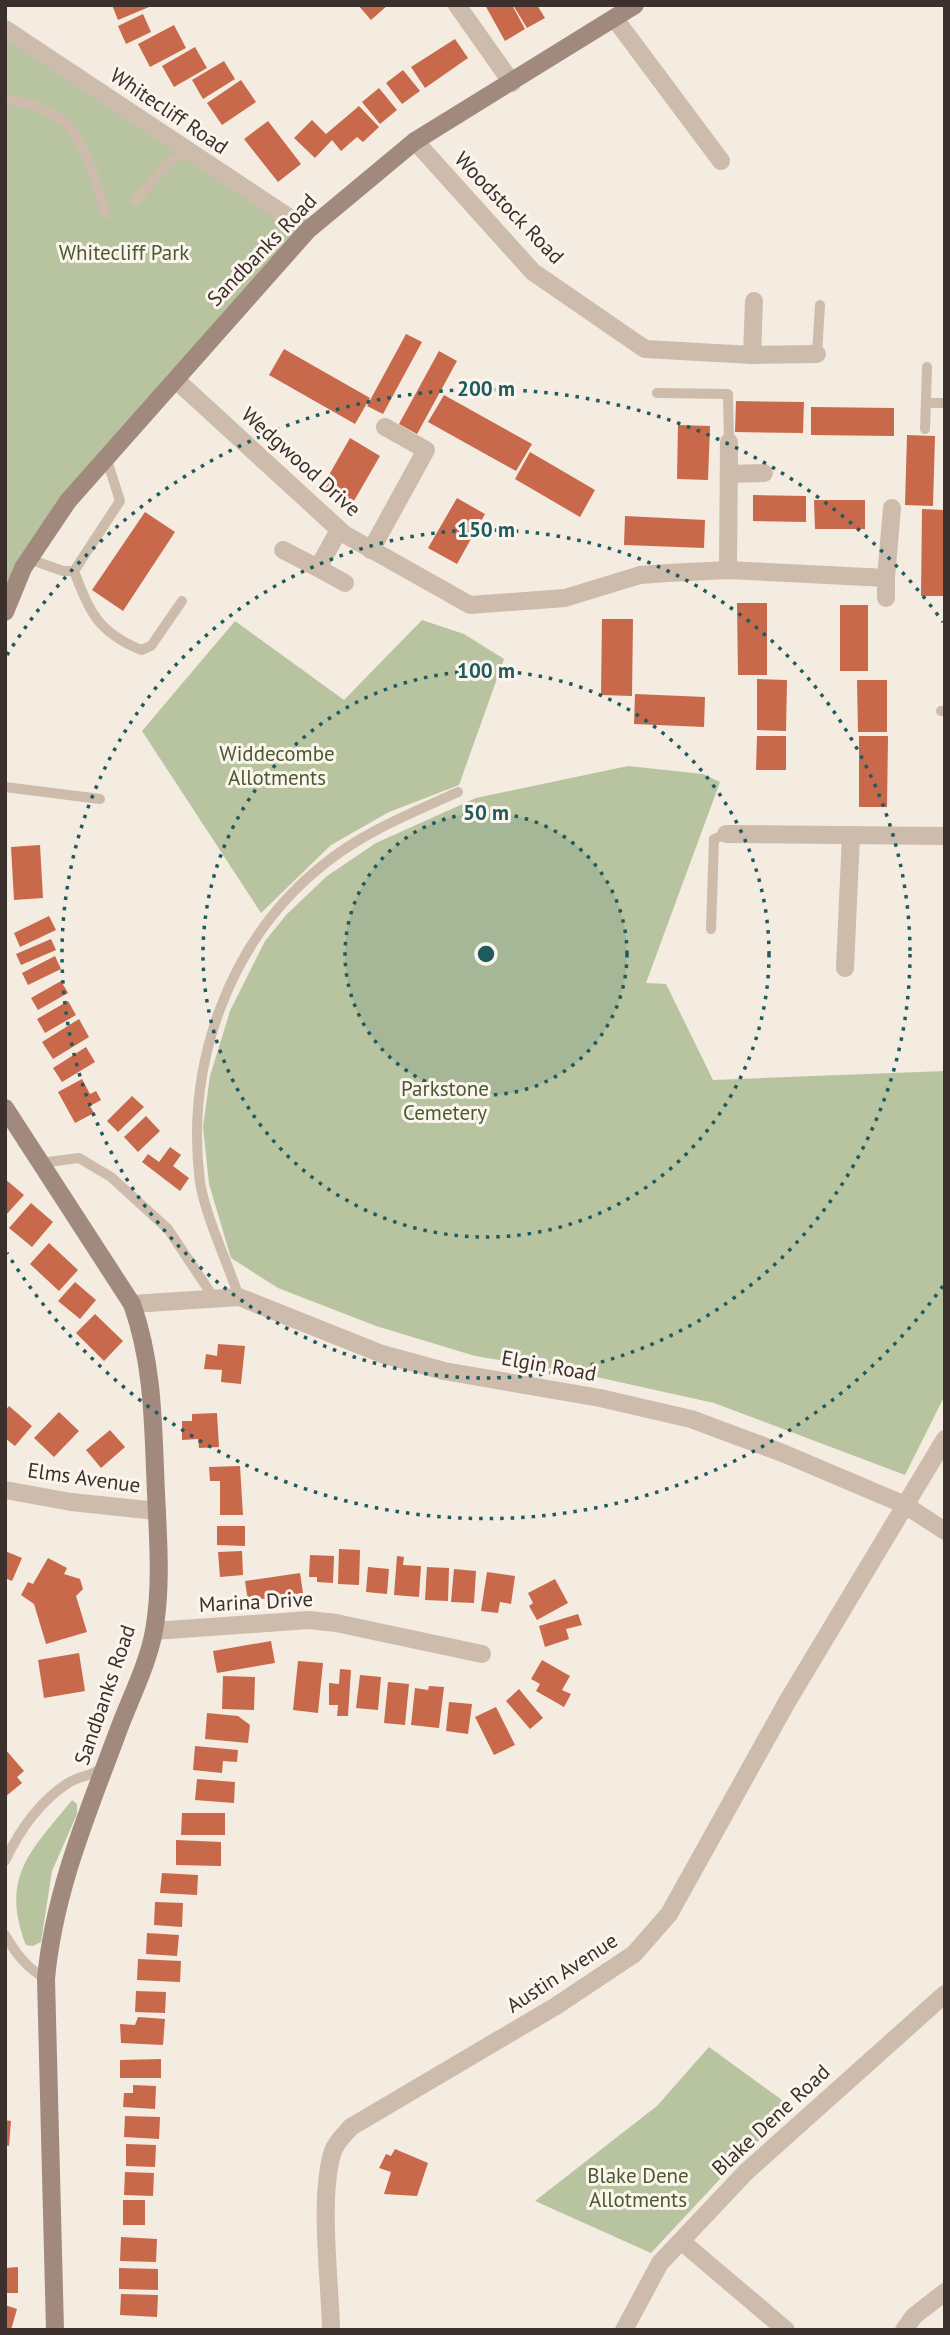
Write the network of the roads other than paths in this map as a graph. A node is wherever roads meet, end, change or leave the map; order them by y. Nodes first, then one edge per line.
1 (457, 5) edge
2 (635, 5) edge
3 (615, 19) junction
4 (5, 29) edge
5 (512, 83) junction
6 (5, 99) edge
7 (415, 141) junction
8 (186, 151) junction
9 (721, 161) dead end
10 (135, 201) dead end
11 (106, 214) dead end
12 (308, 230) junction
13 (754, 301) dead end
14 (820, 305) dead end
15 (817, 354) joint
16 (752, 355) junction
17 (927, 367) dead end
18 (174, 378) junction
19 (657, 393) dead end
20 (926, 403) junction
21 (945, 403) edge
22 (385, 427) dead end
23 (925, 429) dead end
24 (729, 442) joint
25 (106, 457) junction
26 (764, 473) dead end
27 (730, 474) junction
28 (891, 508) dead end
29 (339, 530) junction
30 (283, 550) dead end
31 (371, 550) junction
32 (29, 559) junction
33 (318, 568) junction
34 (728, 570) junction
35 (74, 571) junction
36 (886, 579) junction
37 (345, 583) dead end
38 (886, 598) dead end
39 (182, 601) dead end
40 (5, 612) edge
41 (5, 787) edge
42 (458, 792) dead end
43 (100, 799) dead end
44 (726, 834) joint
45 (850, 835) junction
46 (945, 836) edge
47 (711, 929) dead end
48 (845, 968) dead end
49 (5, 1108) edge
50 (40, 1163) junction
51 (239, 1297) junction
52 (214, 1298) junction
53 (132, 1304) junction
54 (945, 1439) edge
55 (5, 1490) edge
56 (905, 1505) junction
57 (157, 1511) junction
58 (945, 1531) edge
59 (154, 1631) junction
60 (482, 1654) dead end
61 (106, 1764) junction
62 (5, 1861) edge
63 (5, 1935) edge
64 (46, 1979) junction
65 (945, 1994) edge
66 (681, 2241) junction
67 (945, 2292) edge
68 (55, 2330) edge
69 (331, 2330) edge
70 (624, 2330) edge
71 (786, 2330) edge
72 (904, 2330) edge

1 - 5 street
2 - 3 main road, Sandbanks Road
3 - 5 main road, Sandbanks Road
3 - 9 street
4 - 8 street, Whitecliff Road
5 - 7 main road, Sandbanks Road
6 - 11 lane
7 - 12 main road, Sandbanks Road
7 - 16 street, Woodstock Road
8 - 10 lane
8 - 12 street, Whitecliff Road
12 - 18 main road, Sandbanks Road
13 - 16 street
14 - 15 lane
15 - 16 street
17 - 20 lane
18 - 25 main road, Sandbanks Road
18 - 29 street, Wedgwood Drive
19 - 24 lane
20 - 21 lane
20 - 23 lane
22 - 31 street
24 - 27 street
25 - 32 main road, Sandbanks Road
25 - 35 lane
26 - 27 street
27 - 34 street
28 - 36 street
29 - 31 street, Wedgwood Drive
29 - 33 street
30 - 33 street
31 - 34 street, Wedgwood Drive
32 - 35 lane
32 - 40 main road, Sandbanks Road
33 - 37 street
34 - 36 street, Wedgwood Drive
35 - 39 lane
36 - 38 street
41 - 43 lane
42 - 51 lane
44 - 45 street
44 - 47 lane
45 - 46 street
45 - 48 street
49 - 50 main road, Sandbanks Road
50 - 52 lane
50 - 53 main road, Sandbanks Road
51 - 52 street, Elgin Road
51 - 56 street, Elgin Road
52 - 53 street, Elgin Road
53 - 57 main road, Sandbanks Road
54 - 56 street, Austin Avenue
55 - 57 street, Elms Avenue
56 - 58 street, Elgin Road
56 - 69 street, Austin Avenue
57 - 59 main road, Sandbanks Road
59 - 60 street, Marina Drive
59 - 61 main road, Sandbanks Road
61 - 62 lane
61 - 64 main road, Sandbanks Road
63 - 64 lane
64 - 68 main road, Sandbanks Road
65 - 66 street, Blake Dene Road
66 - 70 street, Blake Dene Road
66 - 71 street
67 - 72 street

